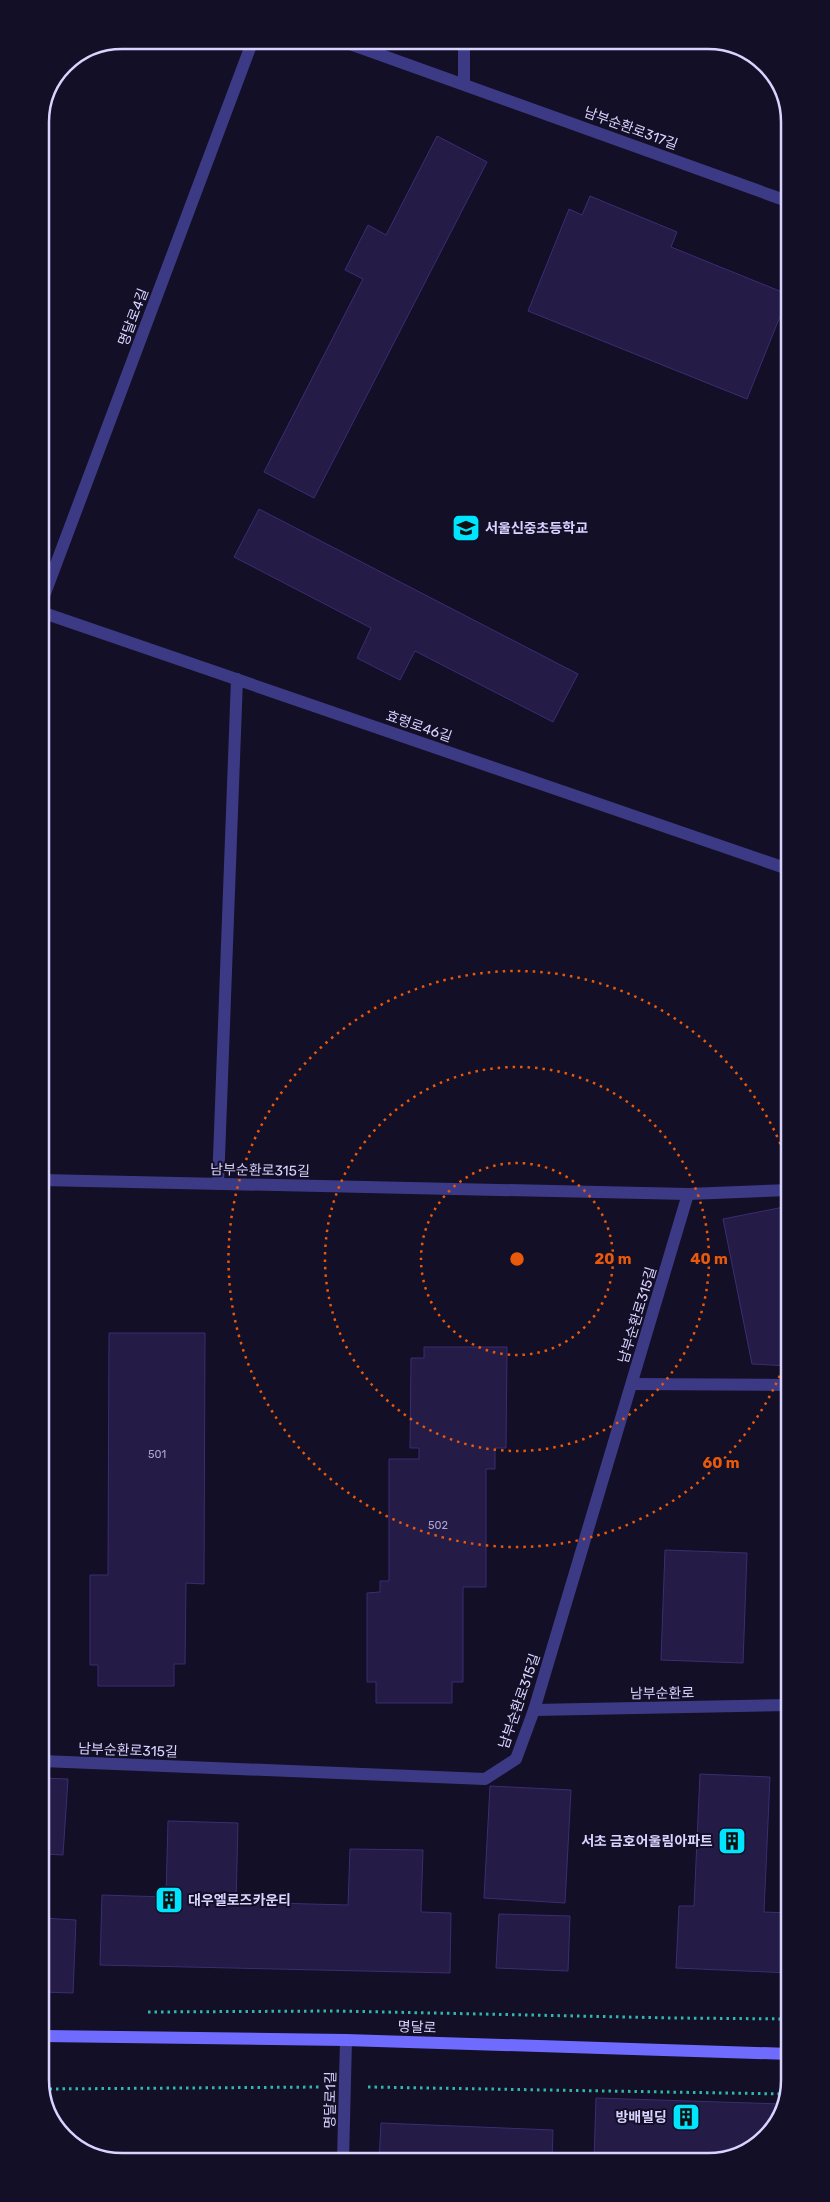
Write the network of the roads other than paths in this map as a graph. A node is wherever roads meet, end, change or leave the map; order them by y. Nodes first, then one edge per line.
1 (250, 49) edge
2 (365, 49) edge
3 (464, 49) edge
4 (464, 83) junction
5 (781, 199) edge
6 (49, 583) edge
7 (49, 615) edge
8 (237, 679) junction
9 (781, 867) edge
10 (49, 1180) edge
11 (218, 1184) junction
12 (781, 1190) edge
13 (688, 1194) junction
14 (632, 1384) junction
15 (781, 1385) edge
16 (781, 1705) edge
17 (534, 1710) junction
18 (49, 1762) edge
19 (49, 2036) edge
20 (346, 2040) junction
21 (781, 2054) edge
22 (343, 2153) edge

1 - 6 street, 명달로4길
2 - 4 street, 남부순환로317길
3 - 4 street
4 - 5 street, 남부순환로317길
7 - 8 street, 효령로46길
8 - 9 street, 효령로46길
8 - 11 street
10 - 11 street, 남부순환로315길
11 - 13 street, 남부순환로315길
12 - 13 street, 남부순환로315길
13 - 14 street, 남부순환로315길
14 - 15 street
14 - 17 street, 남부순환로315길
16 - 17 street, 남부순환로
17 - 18 street, 남부순환로315길
19 - 20 main road, 명달로
20 - 21 main road, 명달로
20 - 22 street, 명달로1길

